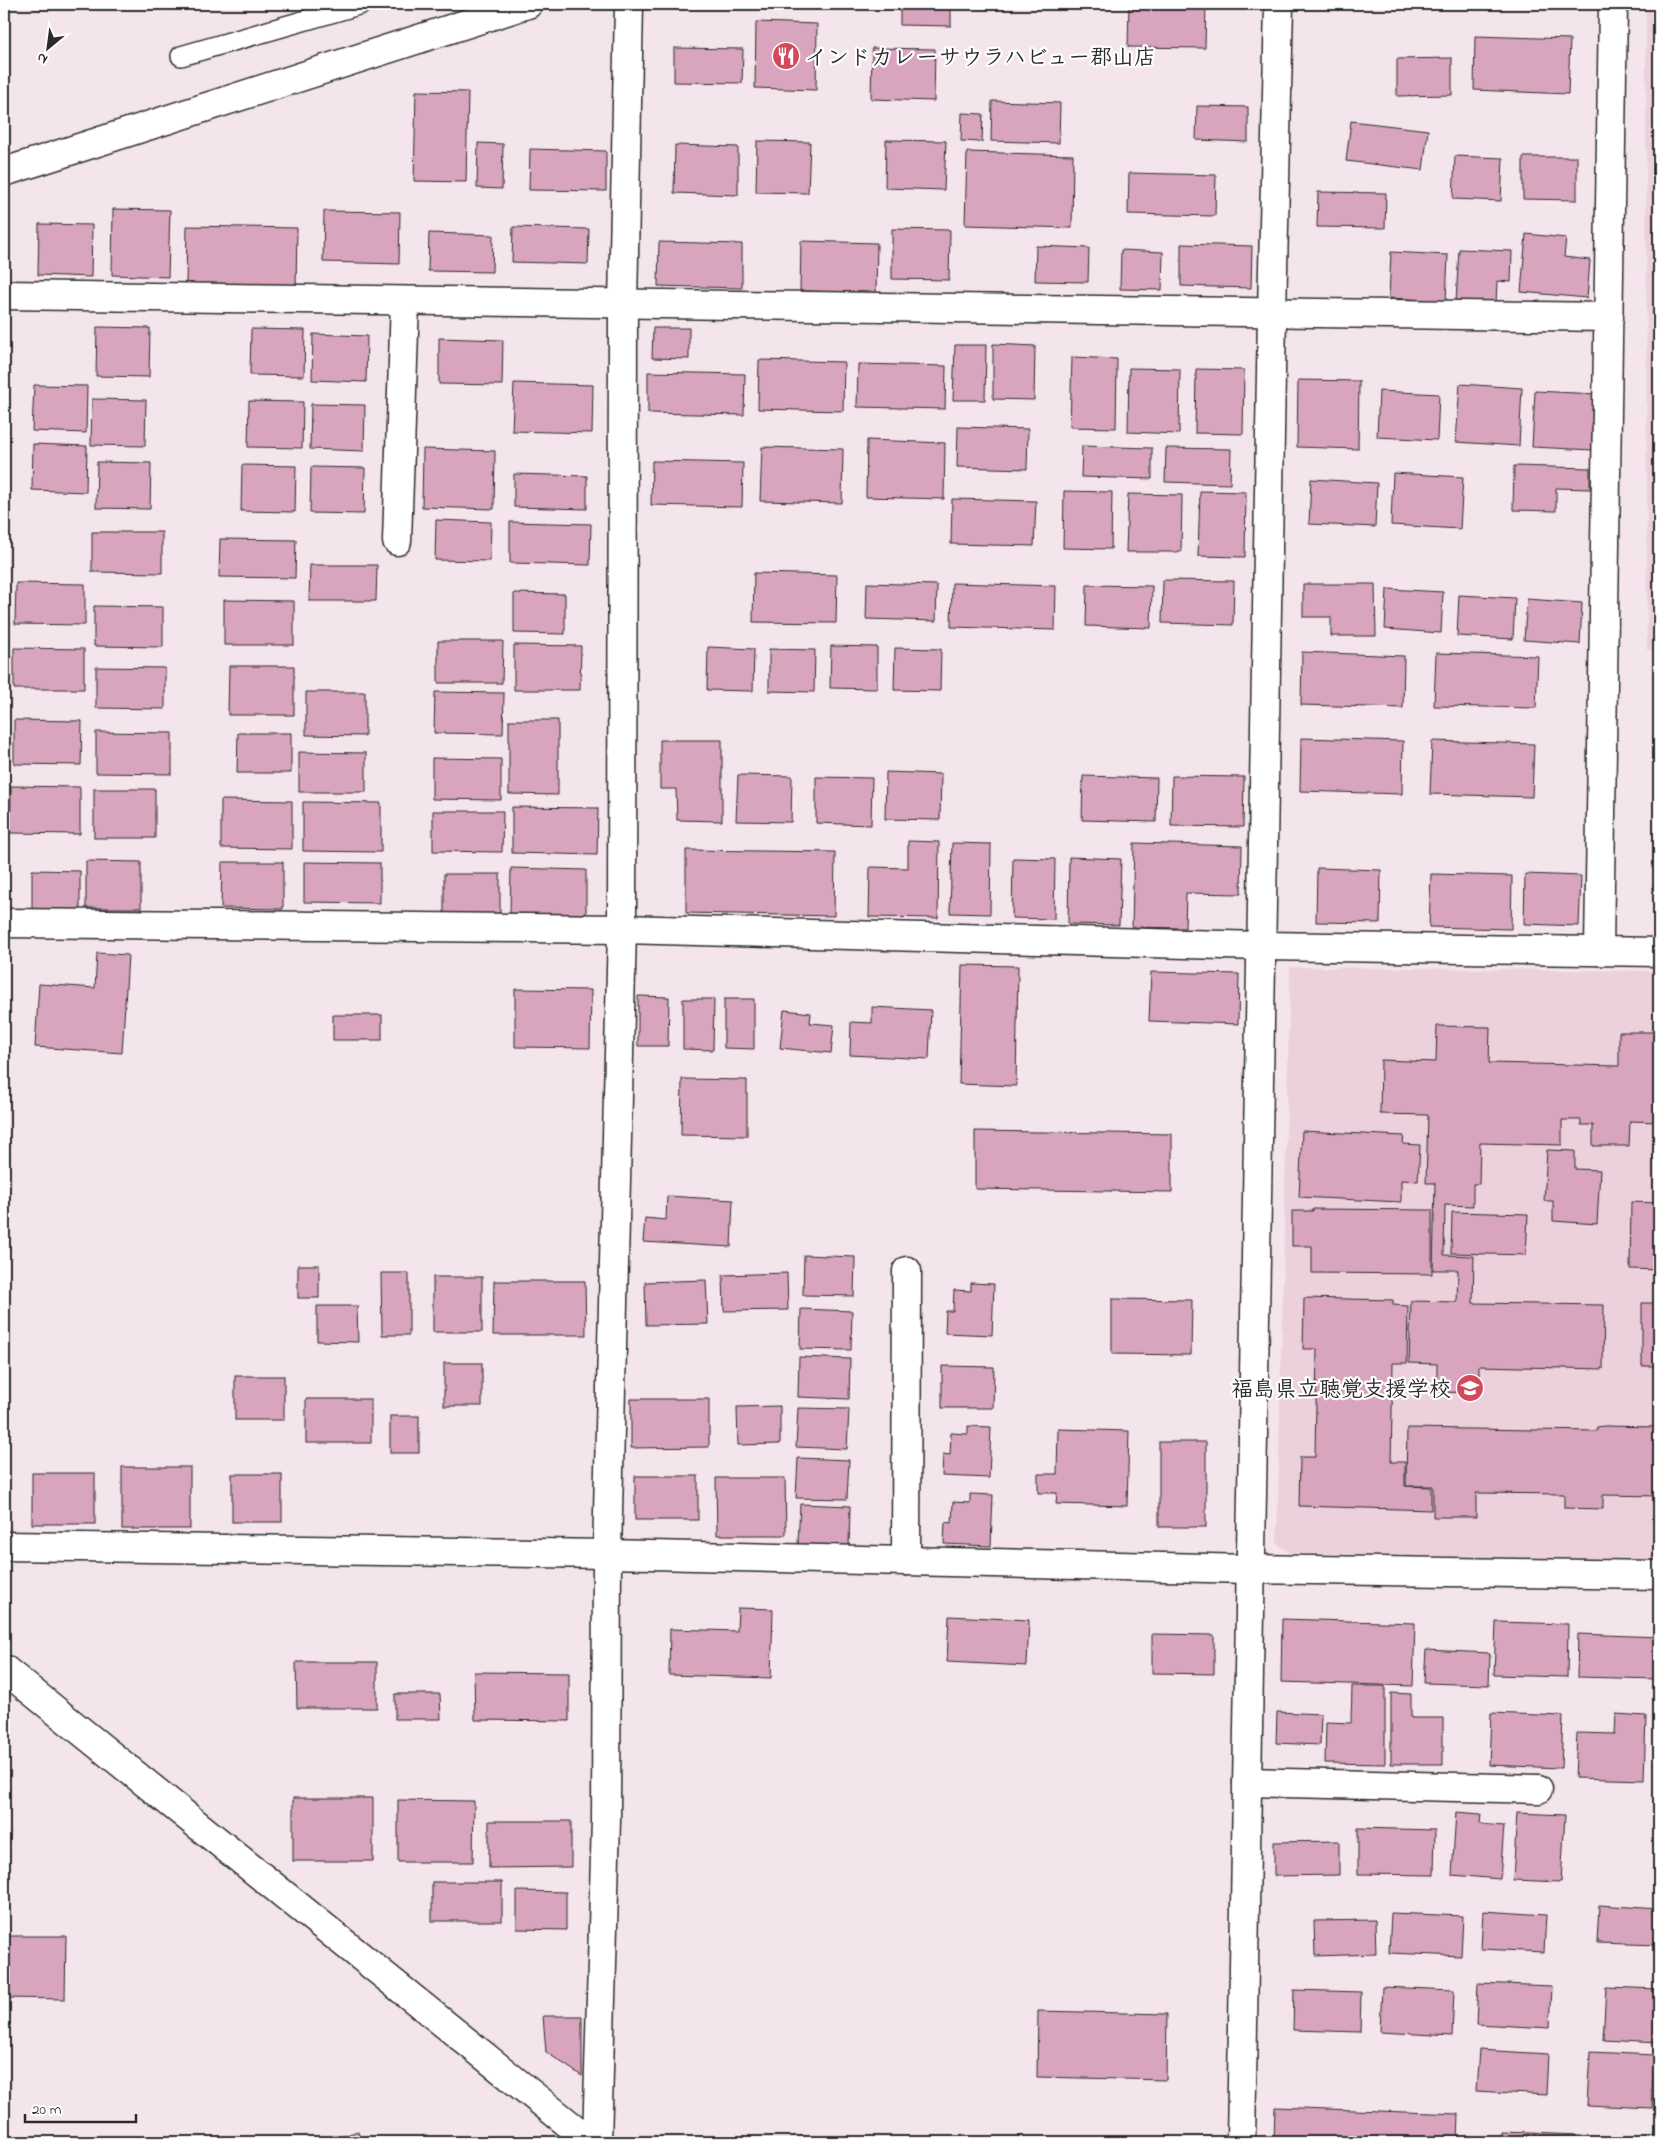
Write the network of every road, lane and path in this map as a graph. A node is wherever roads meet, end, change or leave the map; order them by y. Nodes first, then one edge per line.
1 (362, 4) edge
2 (528, 4) edge
3 (629, 4) edge
4 (1279, 4) edge
5 (1613, 4) edge
6 (181, 56) dead end
7 (4, 172) edge
8 (4, 295) edge
9 (405, 301) junction
10 (623, 305) junction
11 (1272, 314) junction
12 (1609, 317) junction
13 (397, 541) dead end
14 (4, 923) edge
15 (622, 929) junction
16 (1262, 946) junction
17 (1599, 951) junction
18 (1659, 952) edge
19 (906, 1271) dead end
20 (4, 1546) edge
21 (607, 1554) junction
22 (906, 1560) junction
23 (1251, 1569) junction
24 (1659, 1575) edge
25 (4, 1669) edge
26 (1247, 1782) junction
27 (1538, 1789) dead end
28 (592, 2142) edge
29 (597, 2142) edge
30 (1241, 2142) edge

1 - 6 lane
2 - 7 street
3 - 10 street
4 - 11 street
5 - 12 street
8 - 9 street
9 - 10 street
9 - 13 street
10 - 11 street
10 - 15 street
11 - 12 street
11 - 16 street
12 - 17 street
14 - 15 street
15 - 16 street
15 - 21 street
16 - 17 street
16 - 23 street
17 - 18 street
19 - 22 street
20 - 21 street
21 - 22 street
21 - 29 street
22 - 23 street
23 - 24 street
23 - 26 street
25 - 28 street
26 - 27 street
26 - 30 street

